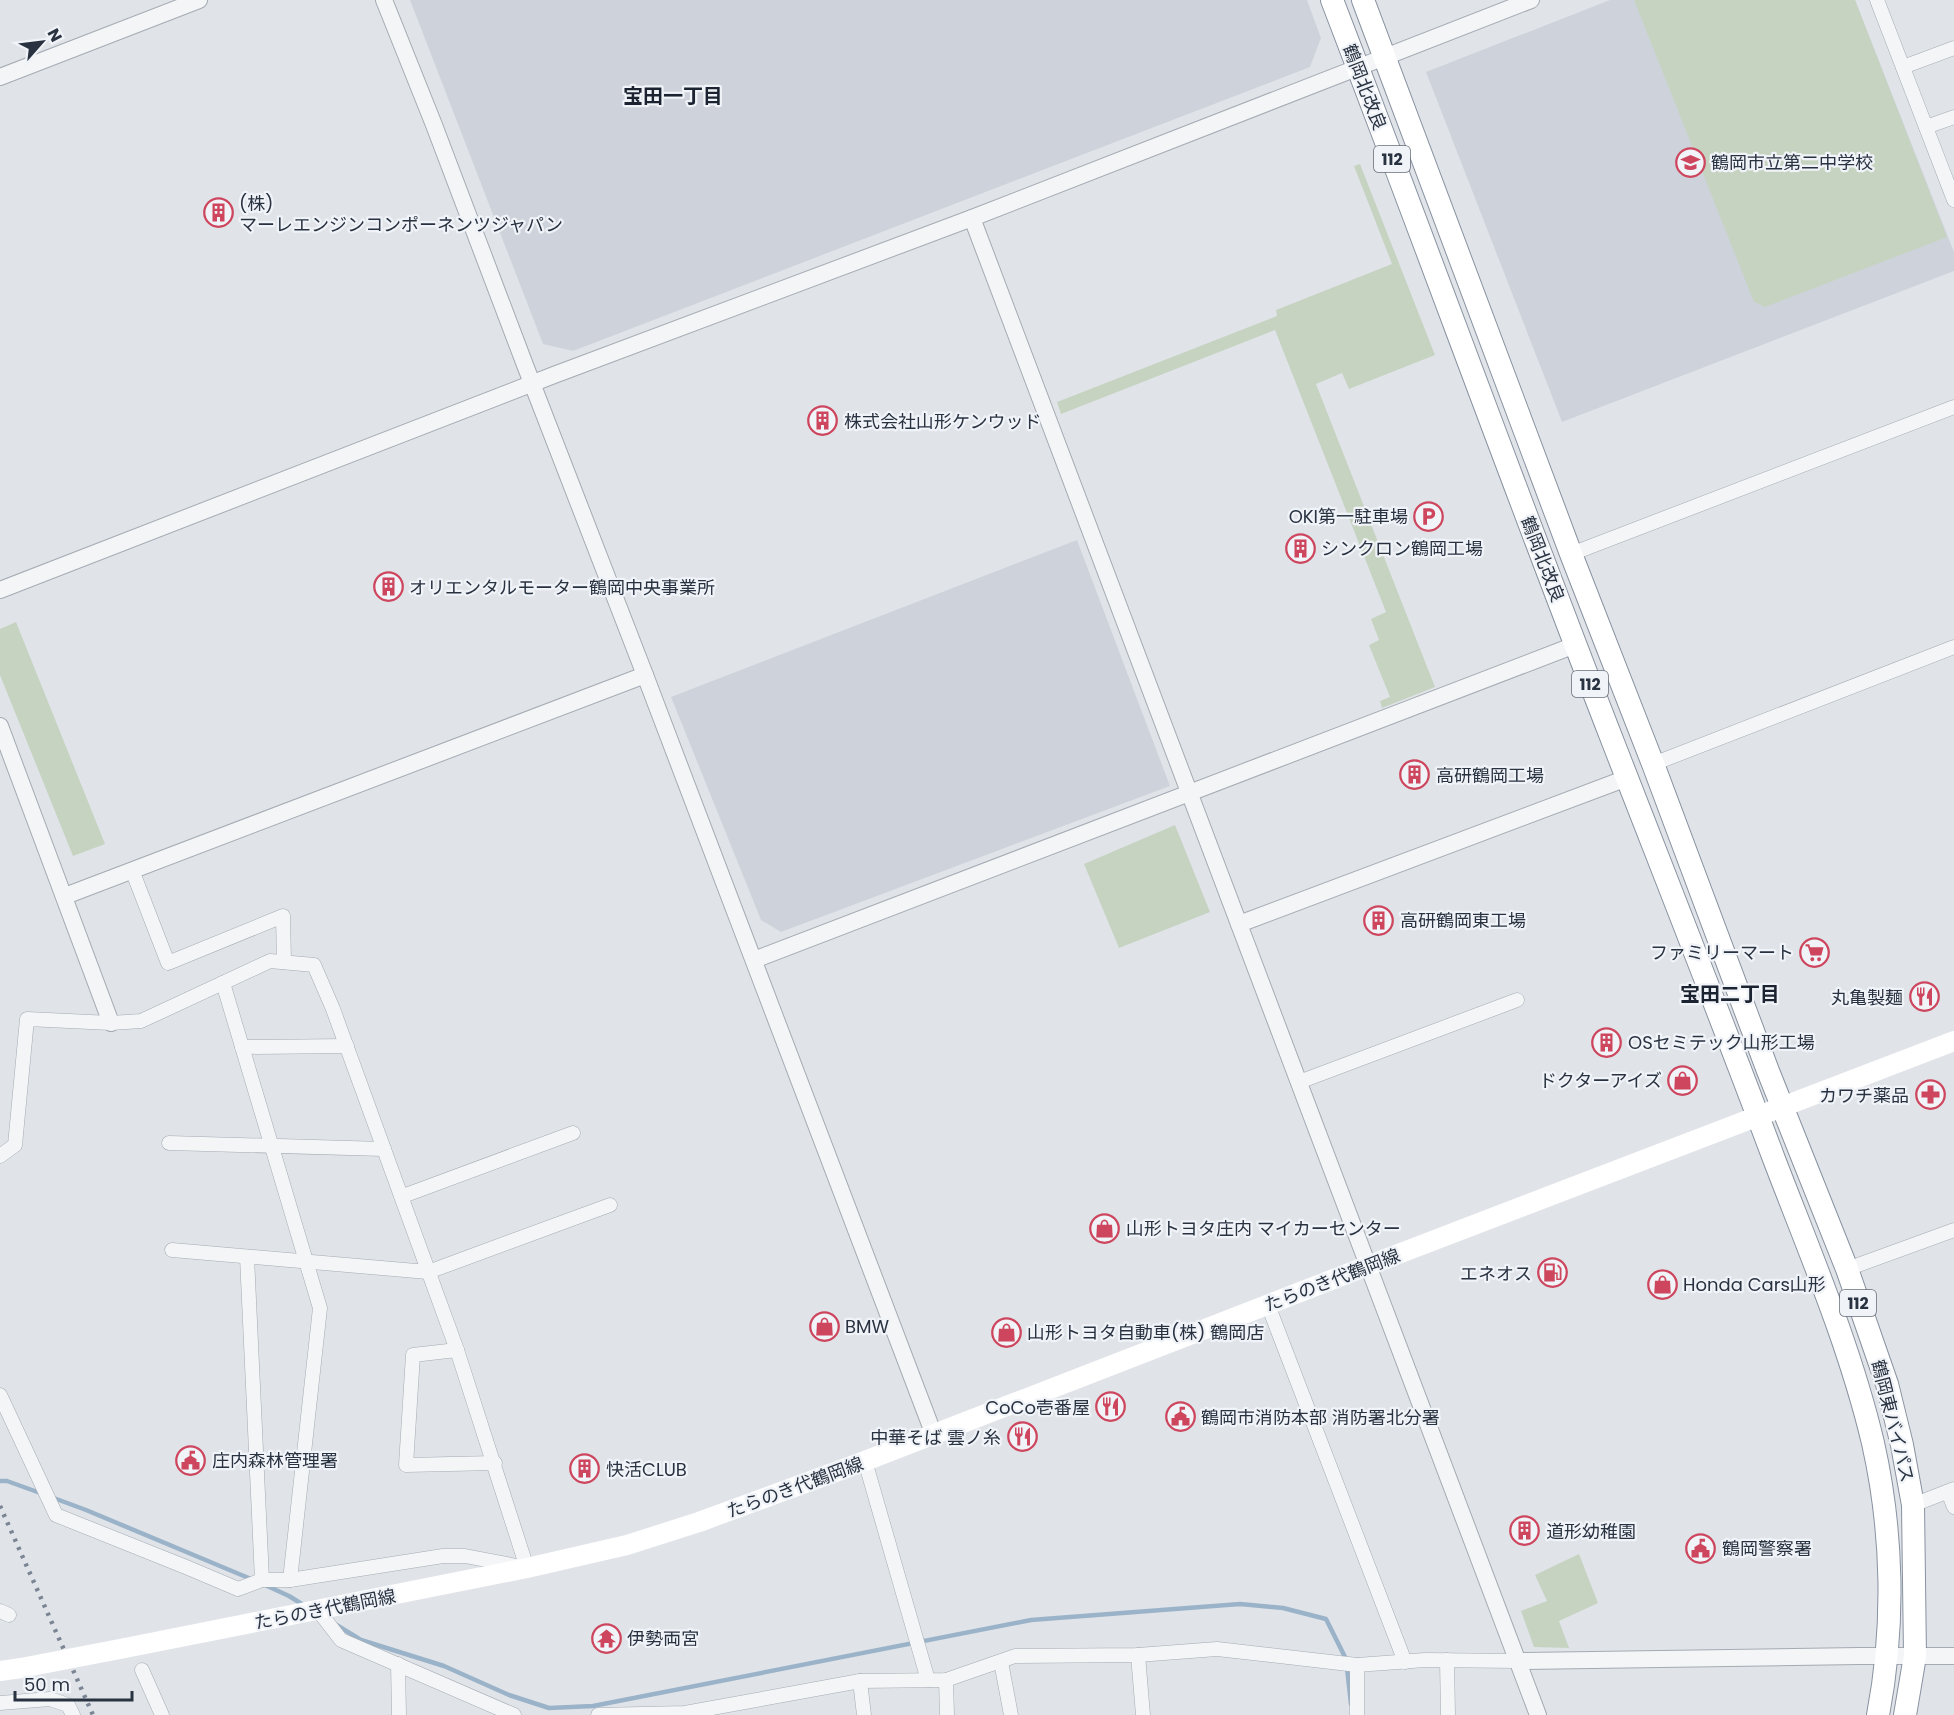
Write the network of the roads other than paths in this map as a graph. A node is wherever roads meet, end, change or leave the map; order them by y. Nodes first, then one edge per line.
1 (199, 0) edge
2 (384, 0) edge
3 (1332, 0) edge
4 (1363, 0) edge
5 (1529, 0) edge
6 (1877, 0) edge
7 (1954, 48) edge
8 (1384, 57) junction
9 (1358, 67) junction
10 (1903, 67) junction
11 (0, 77) edge
12 (1954, 117) edge
13 (1926, 127) junction
14 (1953, 196) edge
15 (972, 218) junction
16 (532, 383) junction
17 (1954, 407) edge
18 (1571, 554) junction
19 (0, 590) edge
20 (1575, 645) junction
21 (1954, 647) edge
22 (645, 675) junction
23 (0, 726) edge
24 (1653, 764) junction
25 (1627, 778) junction
26 (1189, 792) junction
27 (132, 870) junction
28 (65, 896) junction
29 (1239, 924) junction
30 (754, 960) junction
31 (284, 962) junction
32 (223, 983) junction
33 (1517, 1000) dead end
34 (111, 1023) junction
35 (1954, 1041) edge
36 (347, 1046) junction
37 (242, 1047) junction
38 (1299, 1082) junction
39 (1783, 1107) junction
40 (1759, 1116) junction
41 (573, 1133) dead end
42 (169, 1143) dead end
43 (272, 1146) junction
44 (384, 1149) junction
45 (0, 1156) edge
46 (403, 1196) junction
47 (610, 1206) dead end
48 (1954, 1230) edge
49 (172, 1250) dead end
50 (247, 1257) junction
51 (306, 1262) junction
52 (1368, 1266) junction
53 (1846, 1269) junction
54 (428, 1272) junction
55 (1268, 1305) junction
56 (458, 1350) junction
57 (0, 1395) edge
58 (934, 1435) junction
59 (865, 1461) junction
60 (495, 1463) junction
61 (1951, 1491) edge
62 (1913, 1505) junction
63 (1954, 1507) edge
64 (527, 1568) junction
65 (262, 1580) junction
66 (290, 1580) junction
67 (317, 1609) junction
68 (1138, 1656) junction
69 (1885, 1656) junction
70 (1915, 1656) junction
71 (1954, 1656) edge
72 (1447, 1659) junction
73 (1518, 1661) junction
74 (1001, 1662) junction
75 (1405, 1662) junction
76 (398, 1664) junction
77 (1357, 1665) junction
78 (142, 1670) dead end
79 (0, 1671) edge
80 (928, 1680) junction
81 (946, 1680) junction
82 (860, 1681) junction
83 (0, 1703) edge
84 (685, 1714) edge
85 (73, 1715) edge
86 (162, 1715) edge
87 (399, 1715) edge
88 (514, 1715) edge
89 (598, 1715) edge
90 (864, 1715) edge
91 (947, 1715) edge
92 (1011, 1715) edge
93 (1143, 1715) edge
94 (1358, 1715) edge
95 (1448, 1715) edge
96 (1538, 1715) edge
97 (1878, 1715) edge
98 (1905, 1715) edge

1 - 11 street
2 - 16 street
3 - 9 highway, 鶴岡北改良 / 112
4 - 8 highway, 鶴岡北改良 / 112
5 - 8 street
6 - 10 street
7 - 10 street
8 - 9 street
8 - 18 highway, 鶴岡北改良 / 112
9 - 15 street
9 - 20 highway, 鶴岡北改良 / 112
10 - 13 street
12 - 13 street
13 - 14 street
15 - 16 street
15 - 26 street
16 - 19 street
16 - 22 street
17 - 18 street
18 - 24 highway, 鶴岡北改良 / 112
20 - 25 highway, 鶴岡北改良 / 112
20 - 26 street
21 - 24 street
22 - 27 street
22 - 30 street
23 - 28 street
24 - 39 highway, 鶴岡北改良 / 112
25 - 29 street
25 - 40 highway, 鶴岡北改良 / 112
26 - 29 street
26 - 30 street
27 - 28 street
27 - 31 street
28 - 34 street
29 - 38 street
30 - 58 street
31 - 32 street
31 - 36 street
32 - 34 street
32 - 37 street
33 - 38 street
34 - 45 street
35 - 39 main road, たらのき代鶴岡線
36 - 37 street
36 - 44 street
37 - 43 street
38 - 52 street
39 - 40 main road, たらのき代鶴岡線
39 - 53 highway, 鶴岡東バイパス / 112
40 - 52 main road, たらのき代鶴岡線
40 - 69 highway, 鶴岡東バイパス / 112
41 - 46 street
42 - 43 street
43 - 44 street
43 - 51 street
44 - 46 street
46 - 54 street
47 - 54 street
48 - 53 street
49 - 50 street
50 - 51 street
50 - 65 street
51 - 54 street
51 - 66 street
52 - 55 main road, たらのき代鶴岡線
52 - 73 street
53 - 62 highway, 鶴岡東バイパス / 112
54 - 56 street
55 - 58 main road, たらのき代鶴岡線
55 - 75 street
56 - 60 street
56 - 60 street
57 - 65 street
58 - 59 main road, たらのき代鶴岡線
59 - 64 main road, たらのき代鶴岡線
59 - 80 street
60 - 64 street
61 - 62 street
61 - 63 street
62 - 70 highway, 鶴岡東バイパス / 112
64 - 66 street
64 - 67 main road, たらのき代鶴岡線
65 - 66 street
67 - 76 street
67 - 79 main road, たらのき代鶴岡線, bridge
68 - 74 street
68 - 77 street
68 - 93 street
69 - 70 street
69 - 73 street
69 - 97 highway, 鶴岡東バイパス / 112
70 - 71 street
70 - 98 highway, 鶴岡東バイパス / 112
72 - 73 street
72 - 75 street
72 - 95 street
73 - 96 street
74 - 81 street
74 - 92 street
75 - 77 street
76 - 87 street
76 - 88 street
77 - 94 street
78 - 86 street
80 - 81 street
80 - 82 street
81 - 91 street
82 - 84 street
82 - 90 street
83 - 85 street
84 - 89 street

